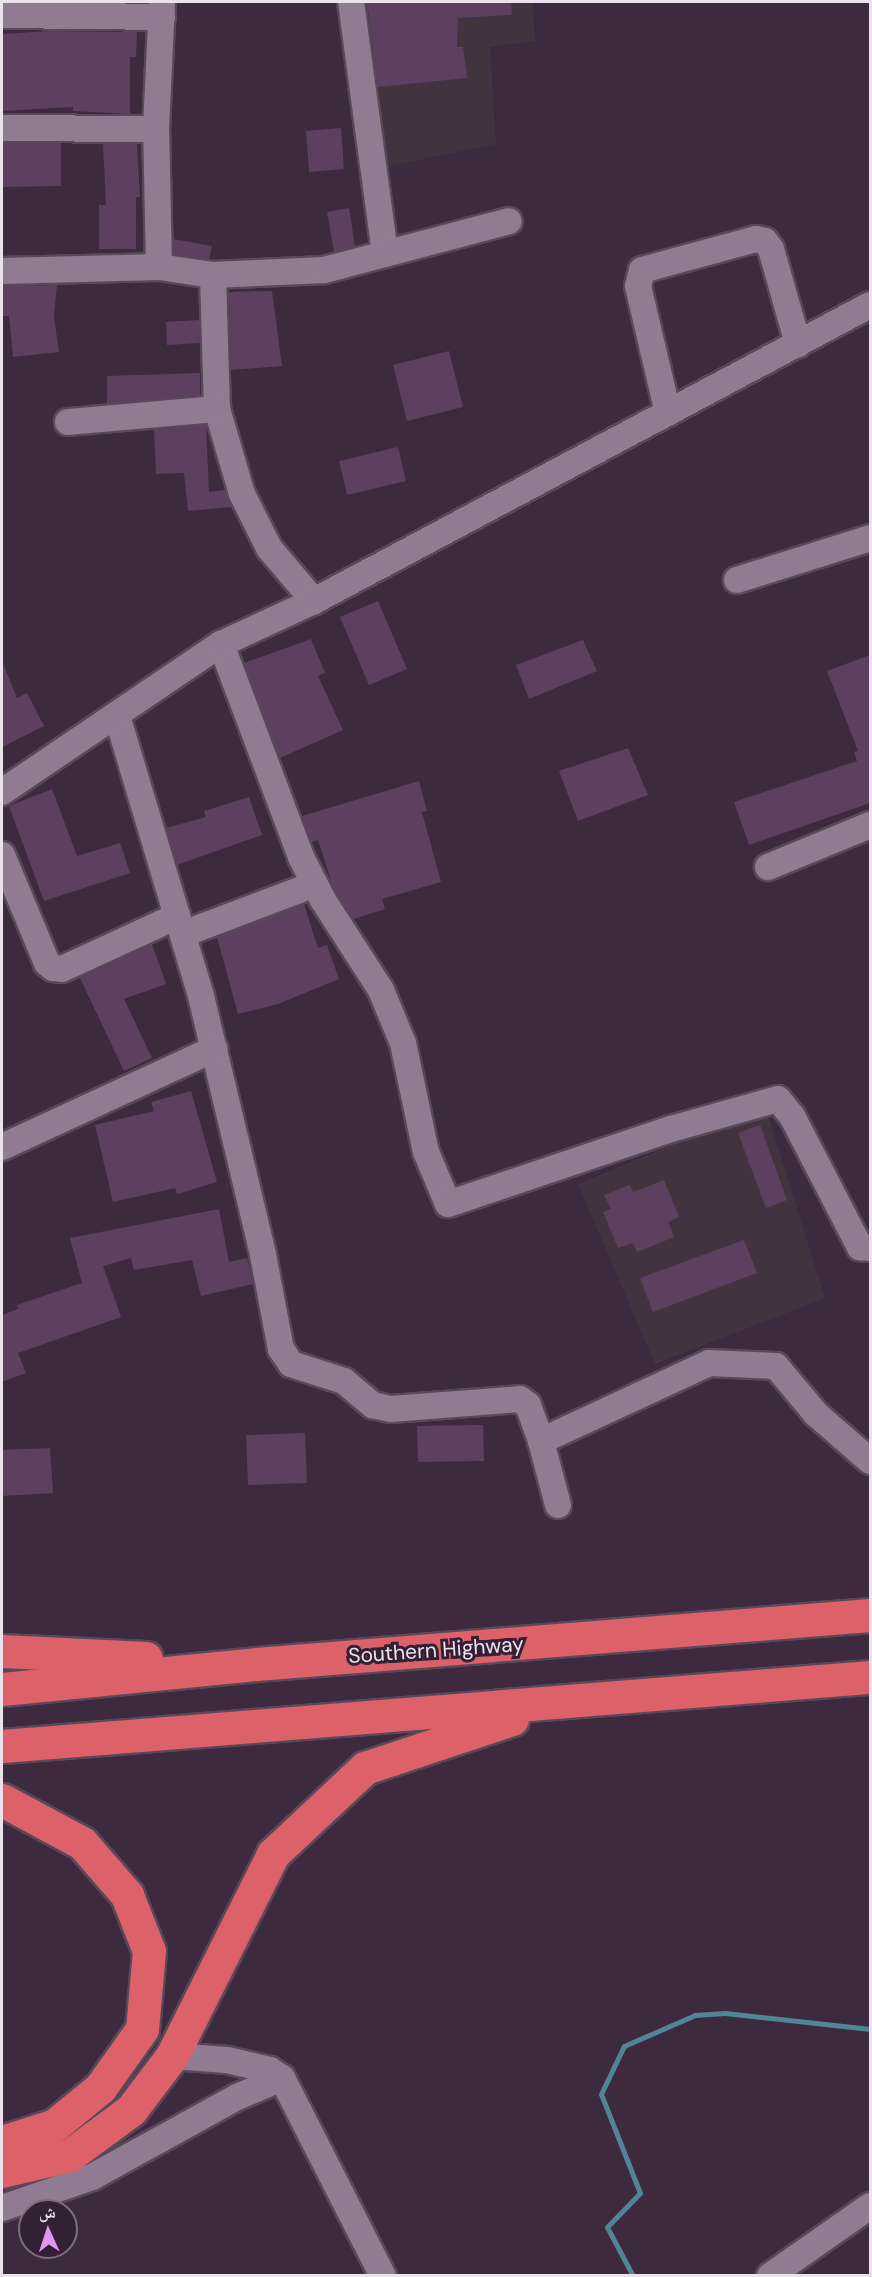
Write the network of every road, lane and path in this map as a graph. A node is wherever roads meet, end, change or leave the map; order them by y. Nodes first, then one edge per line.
1 (351, 2) edge
2 (162, 9) edge
3 (2, 15) edge
4 (2, 128) edge
5 (156, 129) junction
6 (509, 221) dead end
7 (385, 254) junction
8 (159, 267) junction
9 (2, 271) edge
10 (213, 275) junction
11 (870, 305) edge
12 (798, 344) junction
13 (217, 409) junction
14 (668, 413) junction
15 (68, 422) dead end
16 (870, 538) edge
17 (737, 580) dead end
18 (314, 601) junction
19 (221, 644) junction
20 (117, 716) junction
21 (2, 792) edge
22 (870, 825) edge
23 (2, 855) edge
24 (768, 867) dead end
25 (315, 884) junction
26 (180, 925) junction
27 (214, 1049) junction
28 (2, 1147) edge
29 (870, 1248) edge
30 (541, 1440) junction
31 (870, 1461) edge
32 (558, 1504) dead end
33 (870, 1616) edge
34 (2, 1651) edge
35 (256, 1664) junction
36 (870, 1677) edge
37 (2, 1689) edge
38 (571, 1701) junction
39 (2, 1746) edge
40 (2, 1800) edge
41 (172, 2056) junction
42 (282, 2078) junction
43 (2, 2142) edge
44 (2, 2171) edge
45 (870, 2206) edge
46 (2, 2208) edge
47 (383, 2276) edge
48 (770, 2276) edge

1 - 7 street
2 - 3 street
2 - 5 street
4 - 5 street
5 - 8 street
6 - 7 street
7 - 10 street
8 - 9 street
8 - 10 street
10 - 13 street
11 - 12 street
12 - 14 street
12 - 14 street
13 - 15 street
13 - 18 street
14 - 18 street
16 - 17 street
18 - 19 street
19 - 20 street
19 - 25 street
20 - 21 street
20 - 26 street
22 - 24 street
23 - 26 street
25 - 26 street
25 - 29 street
26 - 27 street
27 - 28 street
27 - 30 street
30 - 31 street
30 - 32 street
33 - 35 highway, Southern Highway
34 - 35 highway
35 - 37 highway, Southern Highway
36 - 38 highway
38 - 39 highway
38 - 41 highway
40 - 43 highway
41 - 42 street
41 - 44 highway
42 - 46 street
42 - 47 street
45 - 48 street

